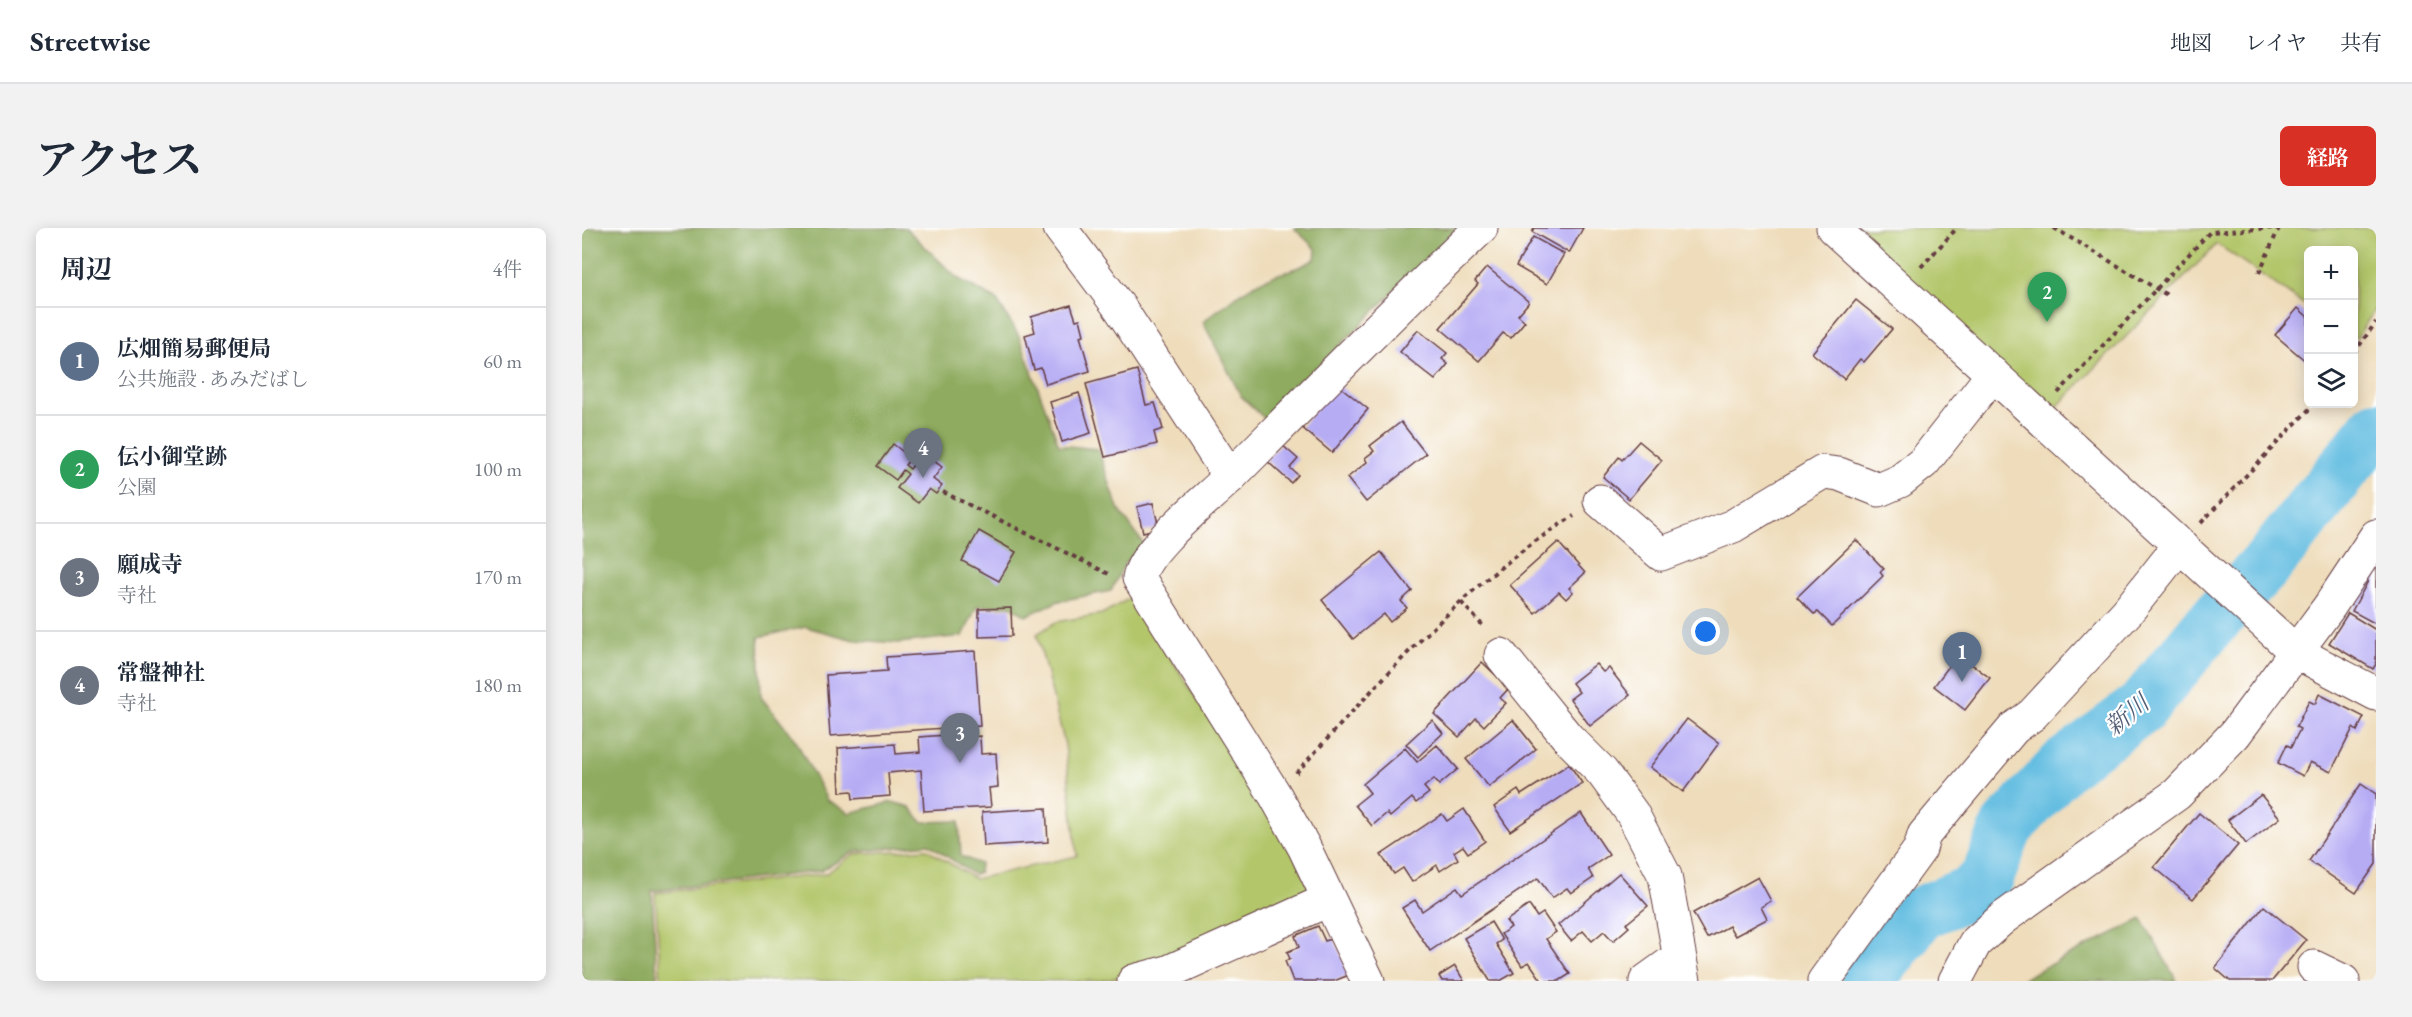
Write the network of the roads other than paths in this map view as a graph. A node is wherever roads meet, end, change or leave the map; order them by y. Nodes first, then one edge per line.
1 (1060, 228) edge
2 (1481, 228) edge
3 (1833, 228) edge
4 (1993, 374) junction
5 (1230, 477) junction
6 (1600, 501) road end
7 (2376, 536) edge
8 (2186, 550) junction
9 (2296, 652) junction
10 (1500, 655) dead end
11 (2376, 694) edge
12 (1328, 900) junction
13 (1681, 969) edge
14 (1134, 981) edge
15 (1368, 981) edge
16 (1646, 981) edge
17 (1824, 981) edge
18 (1954, 981) edge

1 - 5 street
2 - 5 street
3 - 4 street
4 - 6 street
4 - 8 street
5 - 12 street
7 - 9 street
8 - 9 street
8 - 17 street
9 - 11 street
9 - 18 street
10 - 13 street
12 - 14 street
12 - 15 street
13 - 16 street

